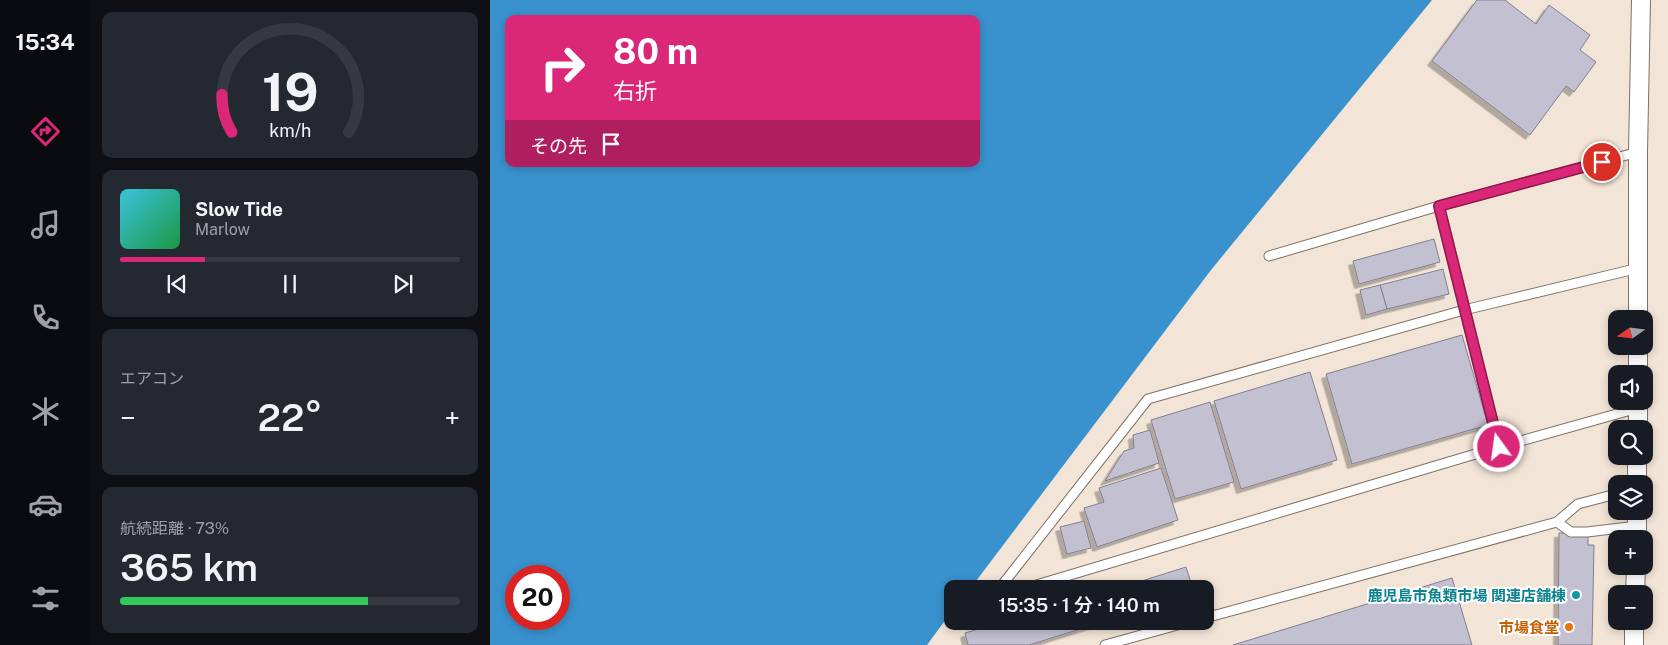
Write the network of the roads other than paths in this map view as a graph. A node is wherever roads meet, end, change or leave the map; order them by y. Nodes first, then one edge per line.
1 (1641, 0) edge
2 (1638, 152) junction
3 (1439, 206) junction
4 (1269, 256) dead end
5 (1639, 268) junction
6 (1464, 310) junction
7 (1638, 310) edge
8 (1619, 410) edge
9 (1499, 447) junction
10 (1608, 496) edge
11 (1557, 522) junction
12 (1637, 525) edge
13 (1006, 580) edge
14 (1053, 580) edge
15 (1214, 616) edge
16 (1159, 630) edge
17 (1634, 630) edge
18 (1105, 645) edge
19 (1634, 645) edge

1 - 2 street
2 - 3 lane
2 - 5 street
3 - 4 lane
3 - 6 lane
5 - 6 lane
5 - 7 street
6 - 9 lane
6 - 13 lane
8 - 9 lane
9 - 14 lane
10 - 11 lane
11 - 12 lane
11 - 15 lane
16 - 18 lane
17 - 19 street

